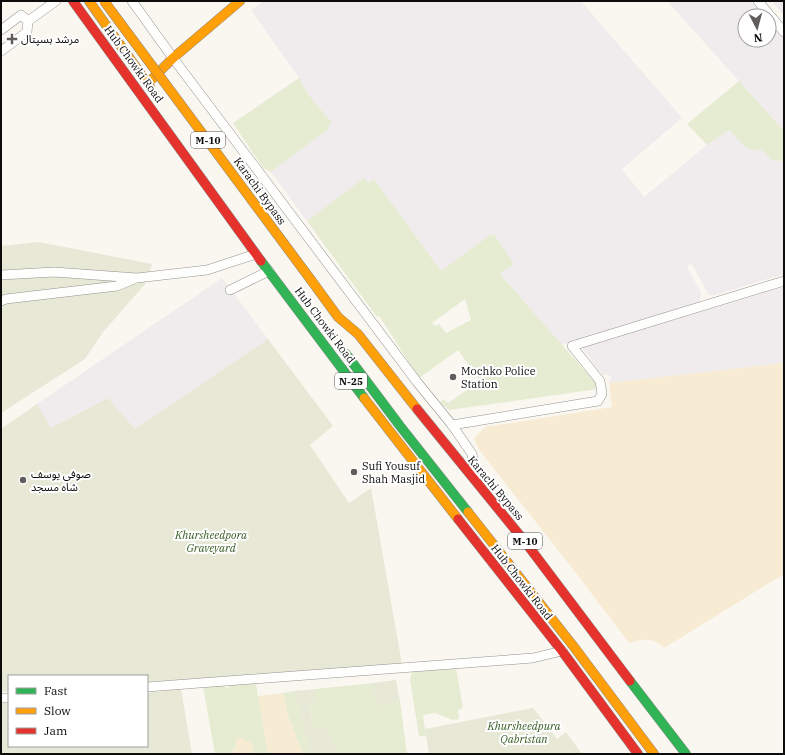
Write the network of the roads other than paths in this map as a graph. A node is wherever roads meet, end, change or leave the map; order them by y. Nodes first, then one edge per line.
1 (56, 1) edge
2 (72, 1) edge
3 (89, 1) edge
4 (104, 1) edge
5 (132, 1) edge
6 (240, 1) edge
7 (758, 1) edge
8 (28, 21) junction
9 (1, 30) edge
10 (784, 32) edge
11 (1, 51) edge
12 (159, 57) dead end
13 (173, 58) junction
14 (173, 75) dead end
15 (147, 84) junction
16 (138, 90) junction
17 (156, 96) dead end
18 (256, 254) junction
19 (269, 271) junction
20 (1, 274) edge
21 (137, 278) junction
22 (784, 281) edge
23 (230, 290) dead end
24 (1, 301) edge
25 (346, 310) dead end
26 (358, 334) junction
27 (339, 345) dead end
28 (452, 425) junction
29 (476, 484) junction
30 (562, 651) junction
31 (148, 688) edge
32 (638, 754) edge
33 (654, 754) edge
34 (686, 754) edge

1 - 8 street
2 - 16 main road, Hub Chowki Road / N-25
3 - 15 main road
4 - 26 main road, Karachi Bypass / M-10, bridge
5 - 13 street
6 - 13 main road
7 - 10 street
8 - 9 street
8 - 11 street
12 - 14 main road
13 - 15 main road
13 - 28 street
15 - 16 main road
15 - 17 main road
16 - 18 main road, Hub Chowki Road / N-25
18 - 19 main road, Hub Chowki Road / N-25
18 - 21 street
19 - 23 street
19 - 30 main road, Hub Chowki Road / N-25
20 - 21 street
21 - 24 street
22 - 28 street
25 - 26 main road, Karachi Bypass / M-10
26 - 29 main road, Karachi Bypass / M-10
27 - 33 main road
28 - 29 street
29 - 34 main road, Karachi Bypass / M-10
30 - 31 street
30 - 32 main road, Hub Chowki Road / N-25

